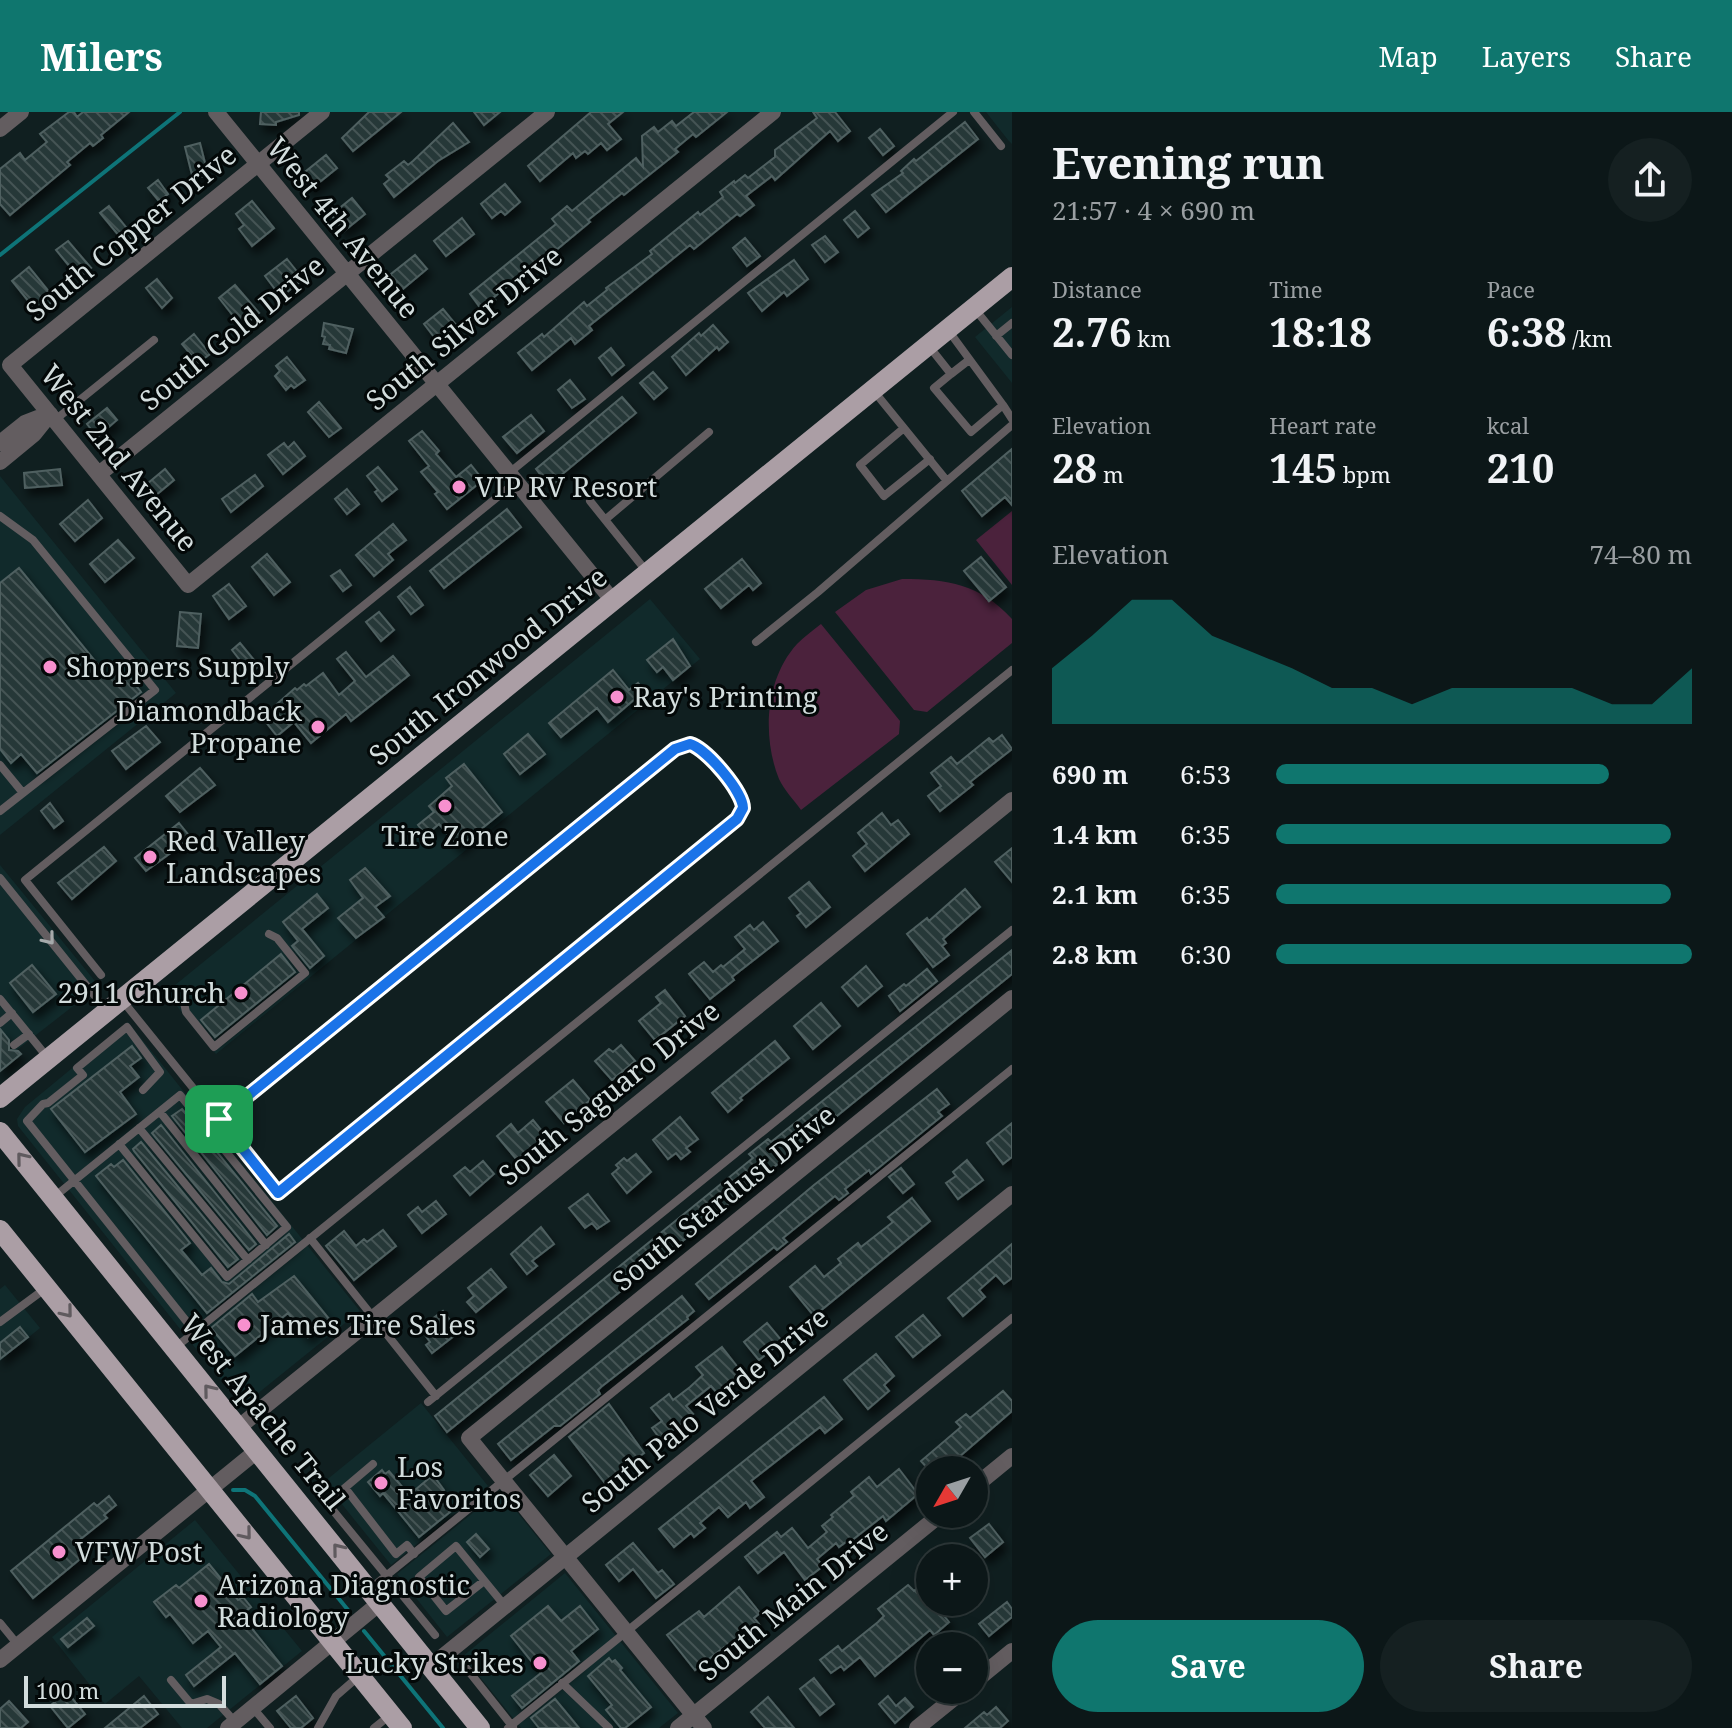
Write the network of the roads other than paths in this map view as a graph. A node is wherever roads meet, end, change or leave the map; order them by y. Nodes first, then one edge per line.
1 (21, 112) edge
2 (216, 112) edge
3 (322, 112) edge
4 (547, 112) edge
5 (773, 112) edge
6 (953, 112) edge
7 (974, 112) edge
8 (0, 129) edge
9 (1001, 146) dead end
10 (258, 164) junction
11 (347, 274) junction
12 (1012, 277) edge
13 (974, 307) junction
14 (1012, 323) edge
15 (947, 329) junction
16 (996, 336) junction
17 (154, 340) dead end
18 (928, 345) junction
19 (1012, 355) edge
20 (969, 360) junction
21 (10, 365) joint
22 (951, 374) junction
23 (436, 384) junction
24 (873, 389) junction
25 (1003, 405) junction
26 (53, 417) junction
27 (1012, 422) edge
28 (904, 428) junction
29 (709, 432) dead end
30 (0, 443) edge
31 (930, 459) junction
32 (0, 462) edge
33 (99, 474) junction
34 (512, 478) junction
35 (947, 481) junction
36 (590, 501) dead end
37 (0, 516) edge
38 (606, 519) junction
39 (647, 573) junction
40 (188, 585) joint
41 (613, 601) junction
42 (756, 642) dead end
43 (1012, 670) edge
44 (0, 765) edge
45 (23, 793) junction
46 (1012, 800) edge
47 (0, 811) edge
48 (0, 878) edge
49 (1012, 930) edge
50 (269, 934) dead end
51 (101, 975) dead end
52 (1012, 998) edge
53 (0, 999) edge
54 (184, 1003) dead end
55 (114, 1005) junction
56 (12, 1013) junction
57 (0, 1023) edge
58 (29, 1034) junction
59 (14, 1045) dead end
60 (49, 1058) junction
61 (1012, 1069) edge
62 (143, 1090) dead end
63 (0, 1098) edge
64 (160, 1112) junction
65 (219, 1119) junction
66 (139, 1128) junction
67 (0, 1132) edge
68 (119, 1144) junction
69 (75, 1180) junction
70 (1012, 1194) edge
71 (53, 1198) junction
72 (0, 1230) edge
73 (310, 1238) junction
74 (266, 1245) junction
75 (248, 1260) junction
76 (46, 1287) junction
77 (374, 1317) junction
78 (1012, 1318) edge
79 (0, 1322) edge
80 (195, 1332) junction
81 (175, 1348) junction
82 (436, 1396) junction
83 (428, 1402) dead end
84 (239, 1427) junction
85 (258, 1450) junction
86 (1012, 1456) edge
87 (373, 1464) dead end
88 (988, 1476) edge
89 (503, 1481) junction
90 (345, 1488) junction
91 (210, 1489) junction
92 (925, 1528) edge
93 (414, 1554) junction
94 (565, 1556) junction
95 (484, 1581) junction
96 (379, 1589) junction
97 (505, 1606) junction
98 (0, 1623) edge
99 (626, 1631) junction
100 (435, 1635) dead end
101 (333, 1643) junction
102 (18, 1645) junction
103 (1012, 1651) edge
104 (0, 1660) edge
105 (463, 1664) dead end
106 (430, 1667) junction
107 (988, 1671) edge
108 (359, 1676) junction
109 (171, 1680) dead end
110 (562, 1683) junction
111 (947, 1704) edge
112 (253, 1708) junction
113 (396, 1721) edge
114 (699, 1721) edge
115 (232, 1725) edge
116 (511, 1727) edge
117 (270, 1728) edge
118 (318, 1728) edge
119 (374, 1728) edge
120 (480, 1728) edge
121 (609, 1728) edge
122 (678, 1728) edge
123 (917, 1728) edge

1 - 8 street
2 - 10 street, West 4th Avenue
3 - 10 street, South Copper Drive
4 - 11 street, South Gold Drive
5 - 23 street, South Silver Drive
6 - 34 lane
7 - 9 lane
10 - 11 street, West 4th Avenue
10 - 21 street, South Copper Drive
11 - 23 street, West 4th Avenue
11 - 33 street, South Gold Drive
12 - 13 main road, South Ironwood Drive
13 - 15 main road, South Ironwood Drive
13 - 16 lane
14 - 16 lane
15 - 18 main road, South Ironwood Drive
15 - 20 lane
16 - 19 lane
17 - 26 lane
18 - 22 lane
18 - 24 main road, South Ironwood Drive
20 - 22 lane
20 - 25 lane
21 - 26 street, West 2nd Avenue
22 - 25 lane
23 - 34 street, West 4th Avenue
23 - 40 street, South Silver Drive
24 - 28 lane
24 - 39 main road, South Ironwood Drive
25 - 27 lane
26 - 30 street
26 - 32 street
26 - 33 street, West 2nd Avenue
27 - 35 lane
28 - 31 lane
28 - 31 lane
29 - 38 lane
31 - 35 lane
33 - 40 street, West 2nd Avenue
34 - 41 street, West 4th Avenue
34 - 51 lane
35 - 42 lane
36 - 38 lane
37 - 45 lane
38 - 39 lane
39 - 41 main road, South Ironwood Drive
41 - 55 main road, South Ironwood Drive
43 - 73 lane
44 - 45 lane
45 - 47 lane
46 - 77 street, South Saguaro Drive
48 -> 55 lane
49 - 82 lane
50 - 54 lane
52 - 89 street, South Stardust Drive
53 - 56 lane
55 - 60 main road, South Ironwood Drive
55 - 65 lane
56 - 57 lane
56 - 58 lane
58 - 59 lane
58 - 60 lane
60 - 63 main road, South Ironwood Drive
61 - 89 lane
62 - 69 lane
64 - 66 lane
64 - 74 lane
64 - 74 lane
65 - 65 lane
66 - 68 lane
66 - 75 lane
71 -> 67 main road, West Apache Trail
68 - 69 lane
68 - 75 lane
69 - 71 lane
69 - 80 lane
70 - 94 street, South Palo Verde Drive
71 - 81 main road, West Apache Trail
72 - 76 main road
73 - 77 lane
73 - 80 lane
74 - 75 lane
76 - 79 lane
76 -> 91 main road
77 - 82 lane
77 - 84 street, South Saguaro Drive
78 - 99 lane
80 - 81 lane
84 -> 81 main road, West Apache Trail
82 - 83 lane
84 - 85 main road, West Apache Trail
85 - 91 street
96 -> 85 main road, West Apache Trail
86 - 88 street
87 - 90 lane
89 - 93 lane
89 - 94 street
90 - 93 lane
90 - 96 lane
91 -> 101 main road
91 - 102 street
92 - 114 street, South Main Drive
93 - 96 lane
94 - 97 street, South Palo Verde Drive
94 - 99 street
95 - 95 lane
95 - 97 lane
96 - 100 lane
96 - 101 street
96 - 106 main road, West Apache Trail
97 - 106 street, South Palo Verde Drive
98 - 102 lane
99 - 110 lane
99 - 114 street
101 - 108 main road
101 - 112 street
102 - 104 street
103 - 107 street
105 - 116 lane
106 - 120 main road, West Apache Trail
108 - 113 main road
108 - 118 lane
109 - 115 lane
110 - 116 lane
110 - 121 lane
111 - 123 street
112 - 115 street
112 - 117 lane
113 - 119 lane
114 - 122 street, South Main Drive

